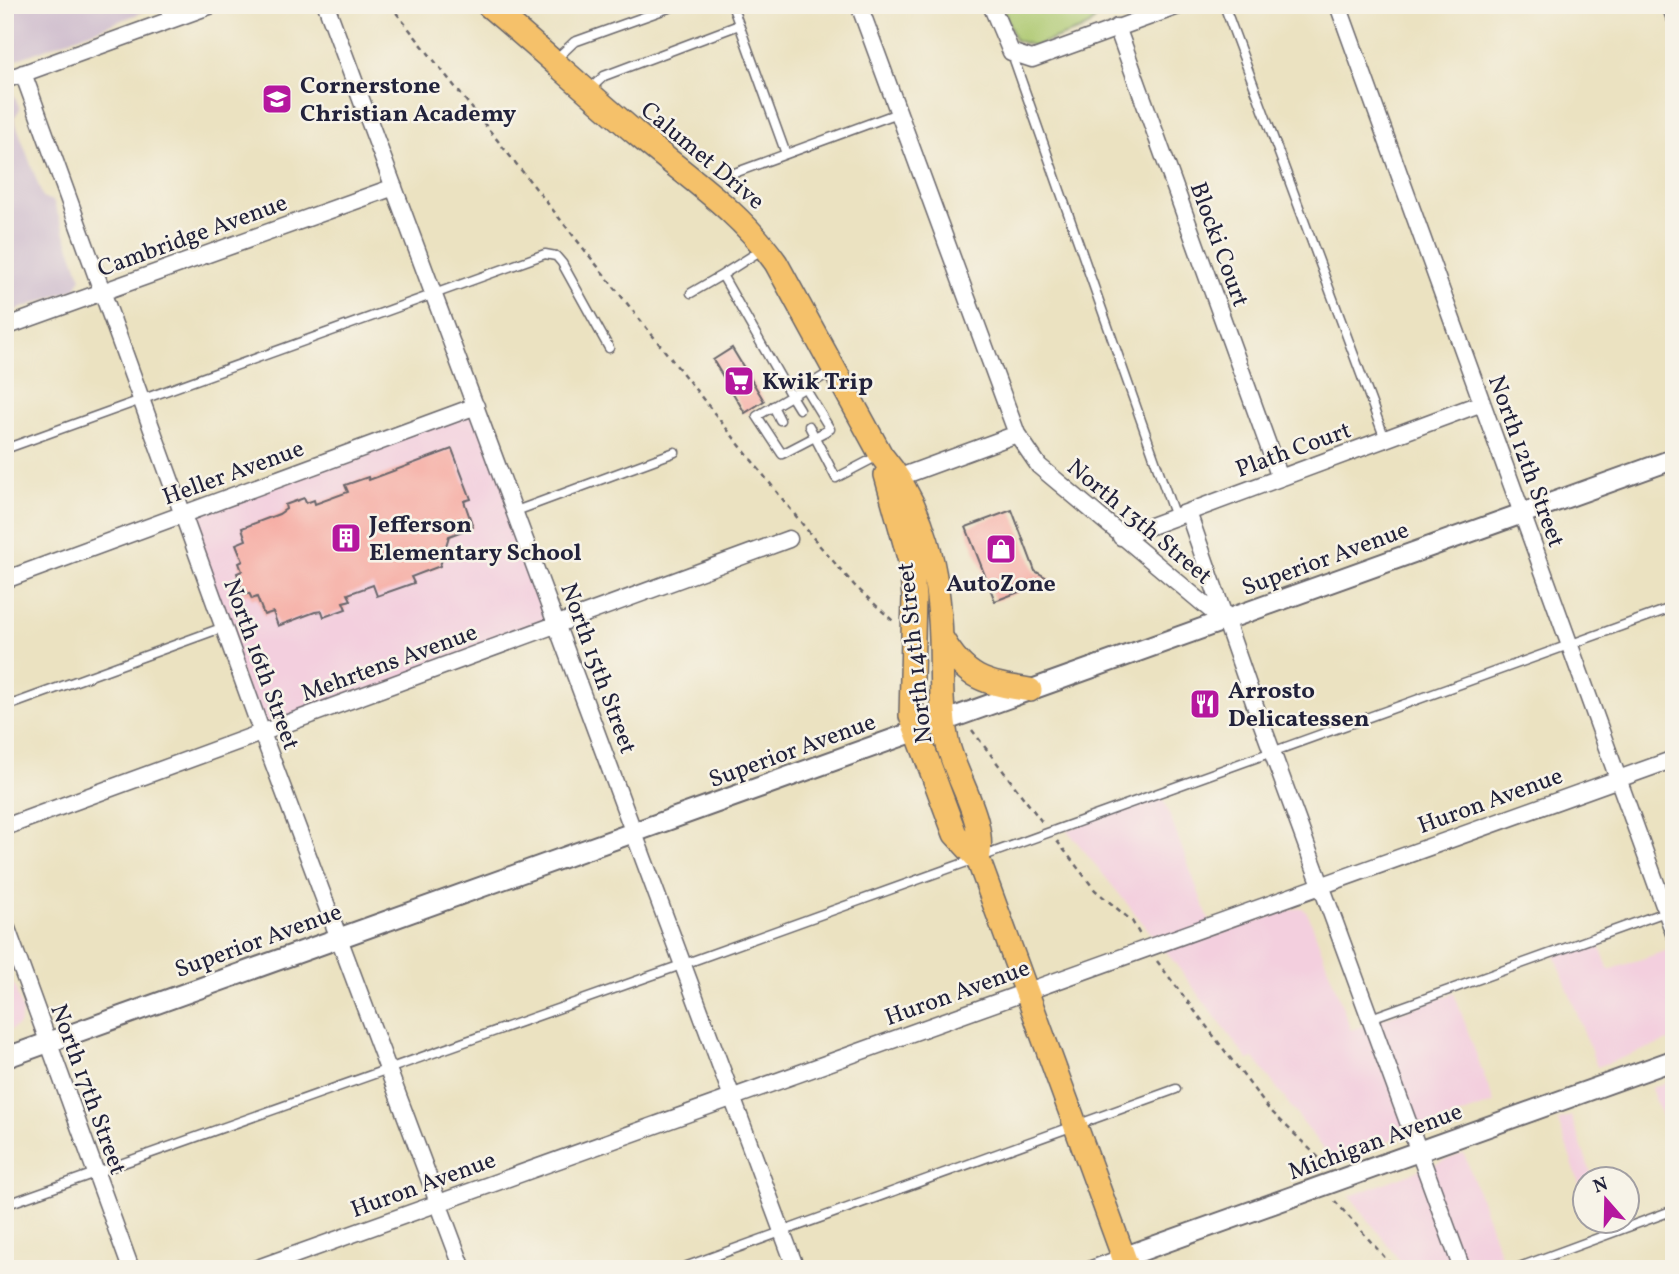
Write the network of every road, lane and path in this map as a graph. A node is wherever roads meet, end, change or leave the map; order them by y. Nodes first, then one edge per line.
1 (212, 5) edge
2 (326, 5) edge
3 (390, 5) edge
4 (488, 5) edge
5 (677, 5) edge
6 (732, 5) edge
7 (877, 5) edge
8 (991, 5) edge
9 (1181, 5) edge
10 (1224, 5) edge
11 (1338, 5) edge
12 (1670, 5) edge
13 (860, 8) edge
14 (166, 13) edge
15 (1674, 16) edge
16 (739, 25) junction
17 (1117, 27) junction
18 (1011, 52) junction
19 (554, 61) junction
20 (23, 73) junction
21 (5, 80) edge
22 (589, 90) junction
23 (898, 113) junction
24 (786, 154) junction
25 (729, 175) dead end
26 (394, 187) junction
27 (766, 248) junction
28 (722, 275) junction
29 (102, 291) junction
30 (691, 293) dead end
31 (434, 295) junction
32 (5, 327) edge
33 (609, 348) dead end
34 (834, 369) junction
35 (805, 388) junction
36 (791, 396) junction
37 (141, 399) junction
38 (1482, 403) junction
39 (476, 406) junction
40 (773, 406) junction
41 (799, 409) dead end
42 (780, 420) dead end
43 (809, 426) dead end
44 (1017, 434) junction
45 (790, 436) dead end
46 (815, 436) junction
47 (1385, 439) junction
48 (796, 446) junction
49 (5, 449) edge
50 (675, 452) dead end
51 (881, 455) junction
52 (1674, 459) edge
53 (900, 477) junction
54 (1280, 478) junction
55 (516, 511) junction
56 (1181, 514) junction
57 (1522, 514) junction
58 (184, 515) junction
59 (1121, 537) junction
60 (789, 539) dead end
61 (5, 580) edge
62 (1674, 607) edge
63 (1224, 621) junction
64 (558, 624) junction
65 (225, 627) junction
66 (900, 627) dead end
67 (941, 636) junction
68 (1568, 645) junction
69 (1030, 690) junction
70 (5, 707) edge
71 (966, 712) junction
72 (944, 721) junction
73 (916, 731) junction
74 (262, 733) junction
75 (1272, 751) junction
76 (1674, 759) edge
77 (1619, 778) junction
78 (5, 827) edge
79 (636, 831) junction
80 (1050, 832) junction
81 (978, 859) junction
82 (1320, 886) junction
83 (1670, 911) edge
84 (5, 923) edge
85 (1674, 933) edge
86 (337, 937) junction
87 (1148, 948) junction
88 (684, 964) junction
89 (1026, 991) junction
90 (1371, 1018) junction
91 (49, 1042) junction
92 (5, 1058) edge
93 (1674, 1060) edge
94 (387, 1068) junction
95 (1176, 1089) dead end
96 (733, 1097) junction
97 (1076, 1126) junction
98 (1418, 1152) junction
99 (94, 1172) junction
100 (1329, 1184) junction
101 (439, 1203) junction
102 (5, 1205) edge
103 (1674, 1210) edge
104 (783, 1231) junction
105 (1126, 1263) edge
106 (131, 1269) edge
107 (255, 1269) edge
108 (463, 1269) edge
109 (679, 1269) edge
110 (796, 1269) edge
111 (1092, 1269) edge
112 (1395, 1269) edge
113 (1462, 1269) edge
114 (1514, 1269) edge

1 - 14 street
2 - 26 street, North 15th Street
3 - 66 path
4 - 19 main road, Calumet Drive
5 - 19 lane
6 - 16 lane
7 - 13 street
8 - 18 street
9 - 17 street
10 - 47 lane
11 - 38 street, North 12th Street
12 - 15 street
13 - 23 street, North 13th Street
14 - 20 street
16 - 22 lane
16 - 24 lane
17 - 18 street
17 - 54 street, Blocki Court
18 - 56 lane
19 - 22 main road, Calumet Drive
20 - 21 street
20 - 29 street, North 16th Street
22 - 27 main road, Calumet Drive
23 - 24 lane
23 - 44 street, North 13th Street
24 - 25 lane
26 - 29 street, Cambridge Avenue
26 - 31 street, North 15th Street
27 - 28 lane
27 - 34 main road, Calumet Drive
28 - 30 lane
28 - 36 lane
29 - 32 street, Cambridge Avenue
29 - 37 street, North 16th Street
31 - 33 lane
31 - 37 lane
31 - 39 street, North 15th Street
34 - 35 lane
34 - 51 main road, Calumet Drive
35 - 36 lane
35 - 46 lane
36 - 40 lane
36 - 41 lane
37 - 49 lane
37 - 58 street, North 16th Street
38 - 47 street, Plath Court
38 - 57 street, North 12th Street
39 - 55 street, North 15th Street
39 - 58 street, Heller Avenue
40 - 42 lane
40 - 48 lane
43 - 46 lane
44 - 53 street
44 - 59 street, North 13th Street
45 - 48 lane
46 - 48 lane
46 - 51 lane
47 - 54 street, Plath Court
50 - 55 lane
51 - 53 main road, North 14th Street
51 - 73 main road, North 14th Street
52 - 57 street, Superior Avenue
53 - 67 main road, North 14th Street
54 - 56 street, Plath Court
55 - 64 street, North 15th Street
56 - 59 street, Plath Court
56 - 63 street
57 - 63 street, Superior Avenue
57 - 68 street, North 12th Street
58 - 61 street, Heller Avenue
58 - 65 street, North 16th Street
59 - 63 street, North 13th Street
60 - 64 street, Mehrtens Avenue
62 - 68 lane
63 - 69 street, Superior Avenue
63 - 75 street
64 - 74 street, Mehrtens Avenue
64 - 79 street, North 15th Street
65 - 70 lane
65 - 74 street, North 16th Street
67 - 69 main road
67 - 72 main road, North 14th Street
68 - 75 lane
68 - 77 street, North 12th Street
69 - 71 street, Superior Avenue
71 - 72 street, Superior Avenue
71 - 80 path
72 - 73 street, Superior Avenue
72 - 81 main road, North 14th Street
73 - 79 street, Superior Avenue
73 - 81 main road, North 14th Street
74 - 78 street, Mehrtens Avenue
74 - 86 street, North 16th Street
75 - 80 lane
75 - 82 street
76 - 77 street, Huron Avenue
77 - 82 street, Huron Avenue
77 - 83 street, North 12th Street
79 - 86 street, Superior Avenue
79 - 88 street, North 15th Street
80 - 81 lane
80 - 87 path
81 - 88 lane
81 - 89 main road, North 14th Street
82 - 87 street, Huron Avenue
82 - 90 street
83 - 85 street, North 12th Street
83 - 90 lane
84 - 91 street, North 17th Street
86 - 91 street, Superior Avenue
86 - 94 street, North 16th Street
87 - 89 street, Huron Avenue
87 - 100 path
88 - 94 lane
88 - 96 street, North 15th Street
89 - 96 street, Huron Avenue
89 - 97 main road, North 14th Street
90 - 98 street
91 - 92 street, Superior Avenue
91 - 99 street, North 17th Street
93 - 98 street, Michigan Avenue
94 - 99 lane
94 - 101 street, North 16th Street
95 - 97 lane
96 - 101 street, Huron Avenue
96 - 104 street, North 15th Street
97 - 104 lane
97 - 105 main road, North 14th Street
98 - 100 street, Michigan Avenue
98 - 113 street
99 - 102 lane
99 - 106 street, North 17th Street
100 - 105 street, Michigan Avenue
100 - 112 path
101 - 107 street, Huron Avenue
101 - 108 street, North 16th Street
103 - 114 lane
104 - 109 lane
104 - 110 street, North 15th Street
105 - 111 street, Michigan Avenue

